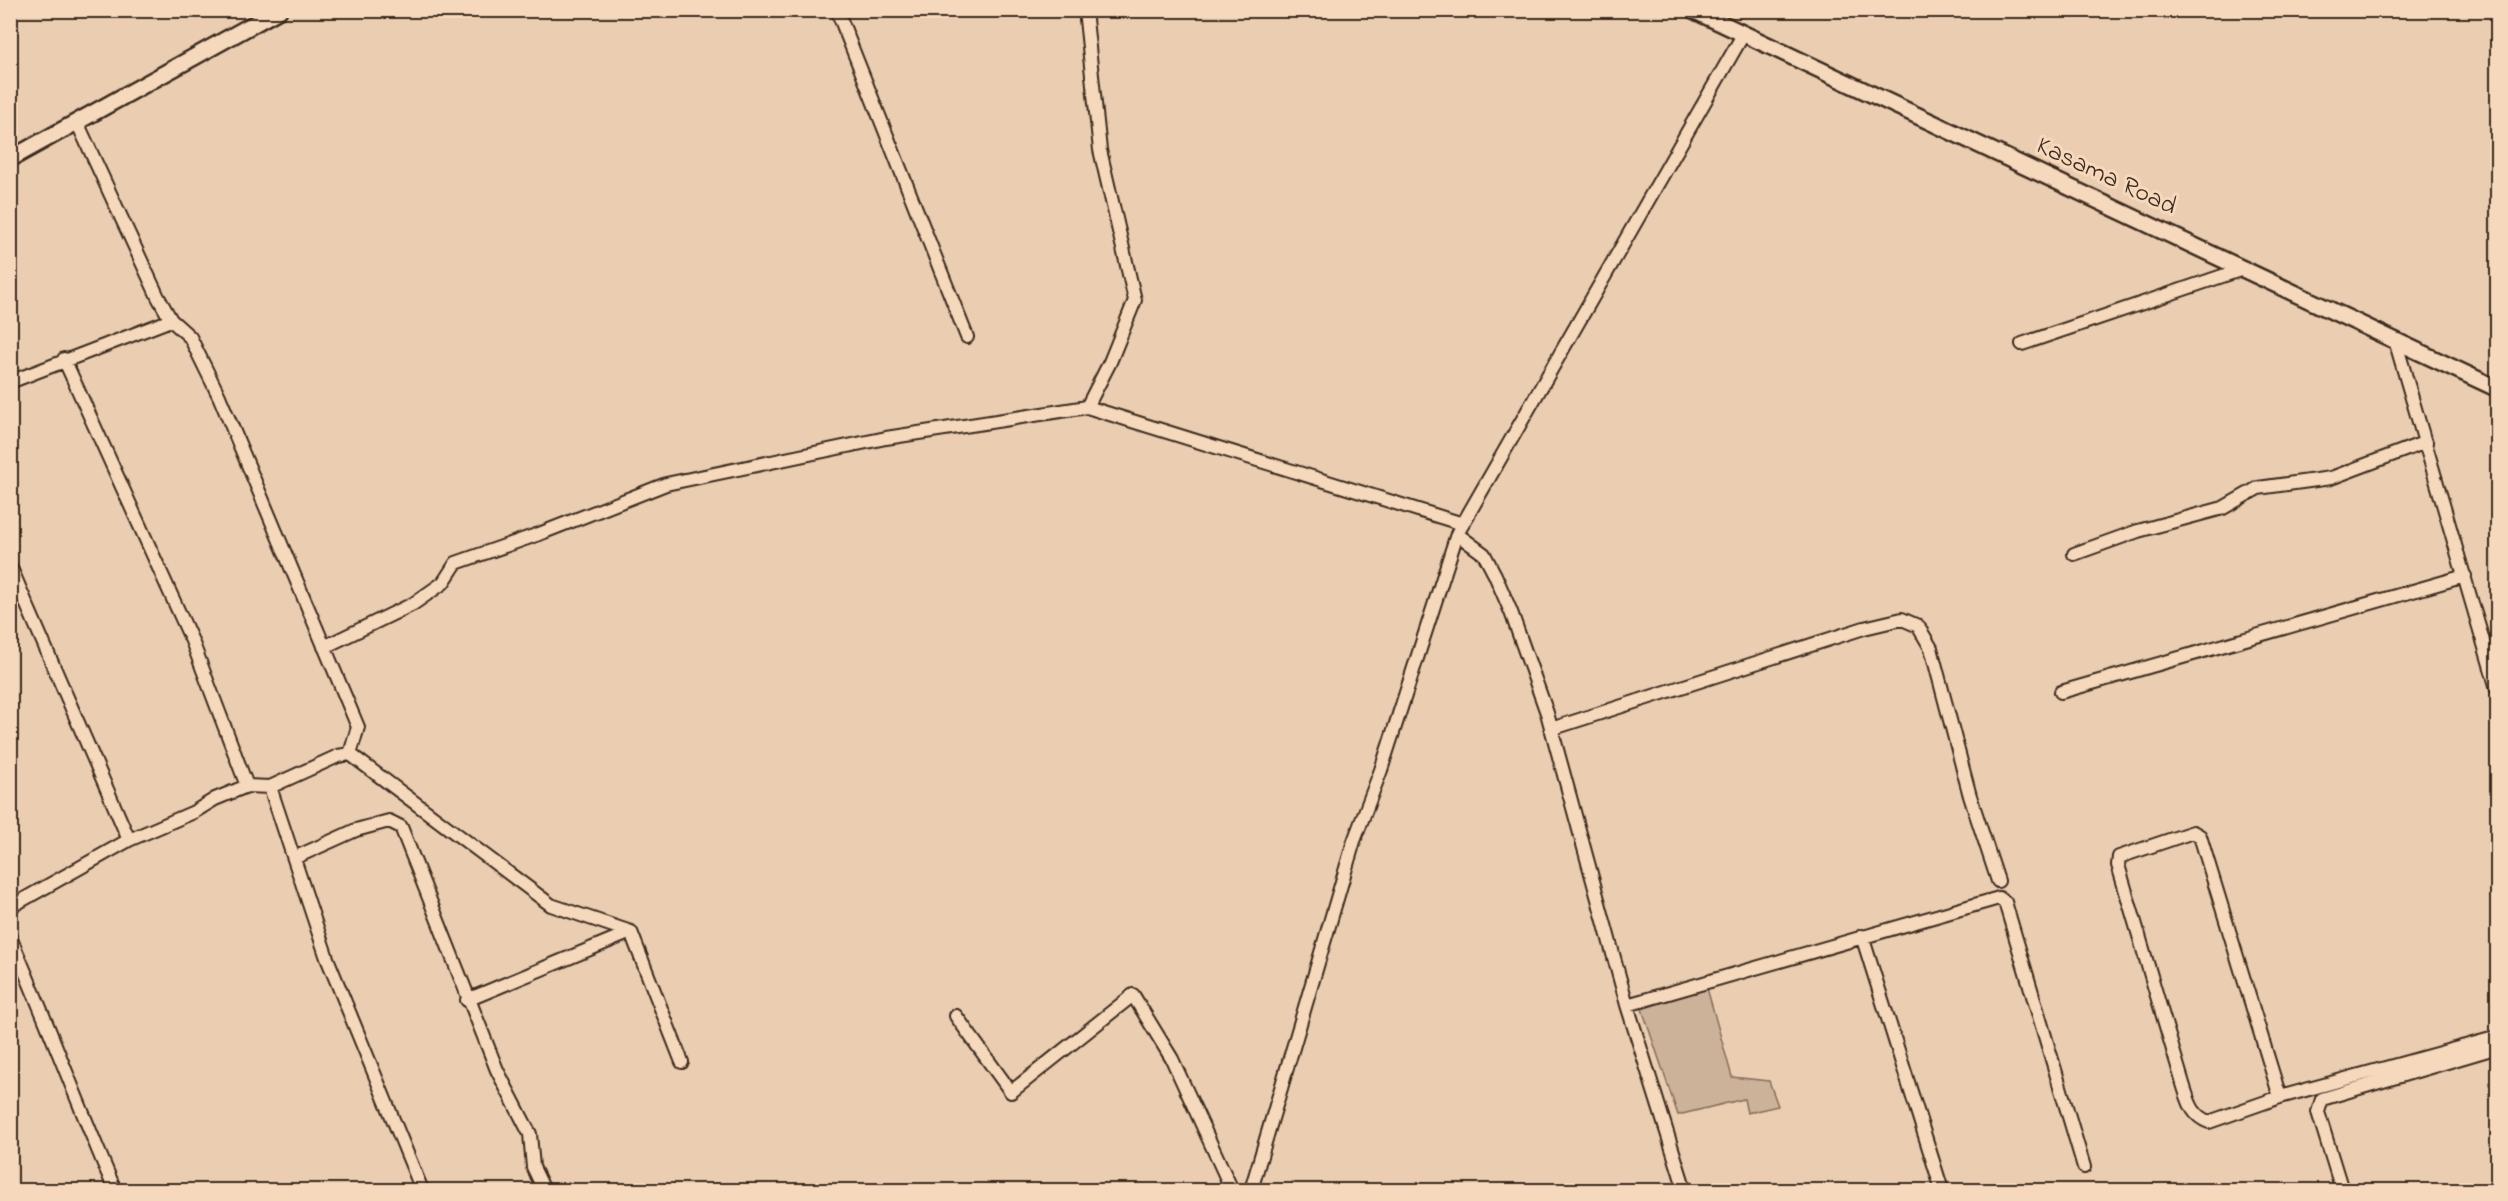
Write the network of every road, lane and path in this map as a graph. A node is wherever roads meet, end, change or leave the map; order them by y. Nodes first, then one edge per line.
1 (279, 10) edge
2 (837, 10) edge
3 (1085, 10) edge
4 (1697, 11) edge
5 (1744, 33) junction
6 (77, 122) junction
7 (10, 159) edge
8 (2243, 268) junction
9 (171, 320) junction
10 (967, 338) dead end
11 (2395, 340) junction
12 (2022, 344) dead end
13 (64, 359) junction
14 (10, 382) edge
15 (2498, 388) edge
16 (1086, 407) junction
17 (2426, 442) junction
18 (1460, 529) junction
19 (2074, 554) dead end
20 (10, 566) edge
21 (2465, 576) junction
22 (324, 647) junction
23 (2061, 692) dead end
24 (2498, 692) edge
25 (1551, 729) junction
26 (350, 754) junction
27 (247, 786) junction
28 (270, 787) junction
29 (129, 840) junction
30 (294, 858) junction
31 (1998, 881) dead end
32 (10, 906) edge
33 (631, 932) junction
34 (1862, 936) junction
35 (10, 938) edge
36 (467, 1000) junction
37 (1627, 1005) junction
38 (956, 1016) dead end
39 (2498, 1037) edge
40 (2498, 1047) edge
41 (682, 1062) dead end
42 (2280, 1097) junction
43 (2084, 1167) dead end
44 (115, 1191) edge
45 (422, 1191) edge
46 (544, 1191) edge
47 (1232, 1191) edge
48 (1251, 1191) edge
49 (1684, 1191) edge
50 (1942, 1191) edge
51 (2342, 1191) edge

1 - 6 street
2 - 10 street
3 - 16 street
4 - 5 street, Kasama Road
5 - 8 street, Kasama Road
5 - 18 street
6 - 7 street
6 - 9 street
8 - 11 street, Kasama Road
8 - 12 street
9 - 13 street
9 - 22 street
11 - 15 street, Kasama Road
11 - 17 street
13 - 14 street
13 - 27 street
16 - 18 street
16 - 22 street
17 - 19 street
17 - 21 street
18 - 25 street
18 - 48 street
20 - 29 street
21 - 23 street
21 - 24 street
22 - 26 street
25 - 31 street
25 - 37 street
26 - 28 street
26 - 33 street
27 - 28 street
27 - 29 street
28 - 30 street
29 - 32 street
30 - 36 street
30 - 45 street
33 - 36 street
33 - 41 street
34 - 37 street
34 - 43 street
34 - 50 street
35 - 44 street
36 - 46 street
37 - 49 street
38 - 47 street
39 - 42 street
40 - 51 street
42 - 42 street

